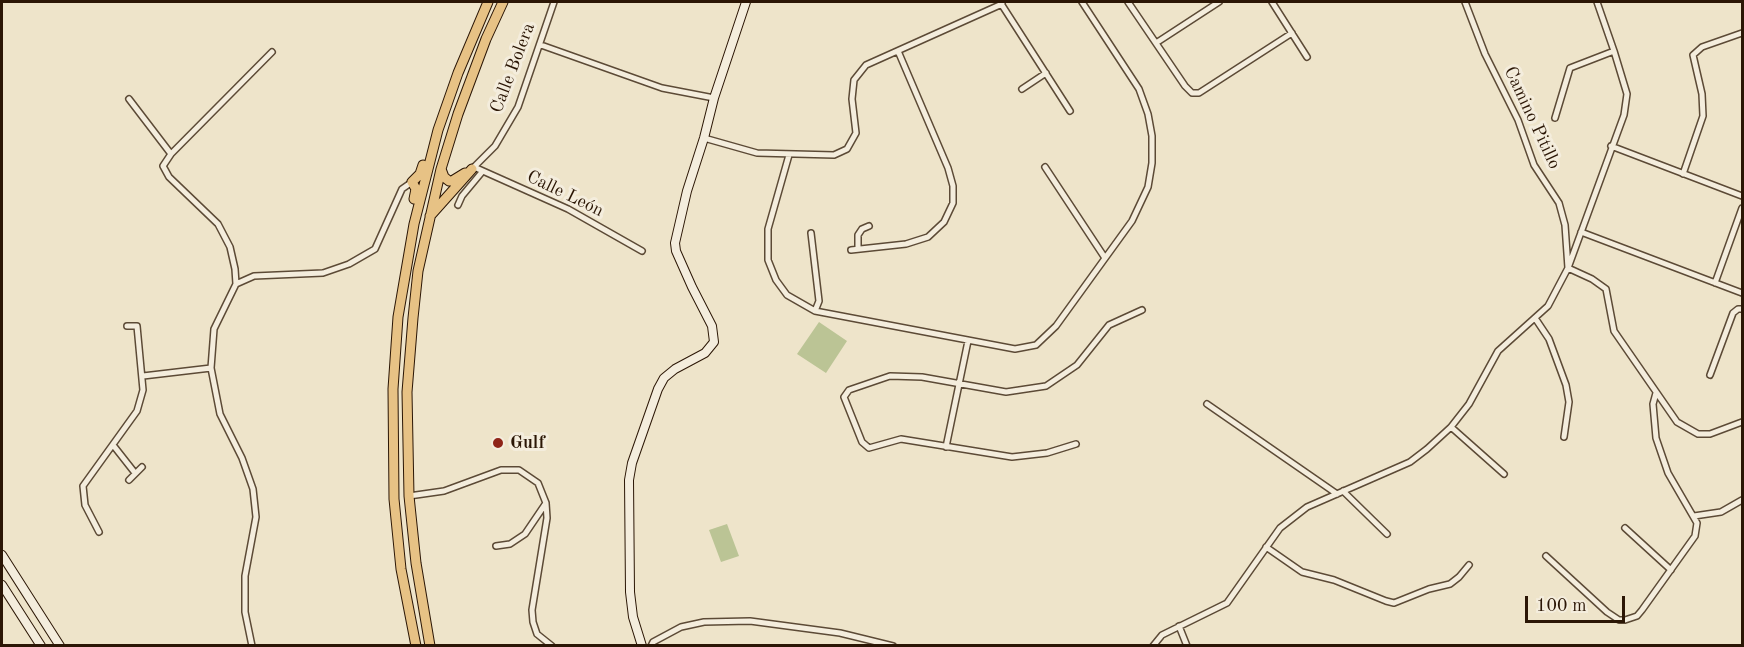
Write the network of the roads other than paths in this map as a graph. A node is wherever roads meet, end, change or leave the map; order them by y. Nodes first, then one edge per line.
1 (488, 2) edge
2 (502, 2) edge
3 (554, 2) edge
4 (746, 2) edge
5 (1082, 2) edge
6 (1128, 2) edge
7 (1219, 2) edge
8 (1272, 2) edge
9 (1465, 2) edge
10 (1597, 2) edge
11 (1001, 3) edge
12 (1292, 33) junction
13 (1743, 33) edge
14 (1156, 43) junction
15 (541, 45) junction
16 (898, 51) junction
17 (1614, 51) junction
18 (272, 52) dead end
19 (1307, 57) dead end
20 (1046, 73) junction
21 (1022, 89) dead end
22 (129, 99) dead end
23 (714, 99) junction
24 (1070, 111) dead end
25 (1555, 118) dead end
26 (438, 130) junction
27 (704, 138) junction
28 (1611, 146) junction
29 (171, 154) junction
30 (789, 155) junction
31 (1046, 168) dead end
32 (441, 169) junction
33 (476, 170) junction
34 (1683, 174) junction
35 (412, 182) junction
36 (1743, 196) edge
37 (458, 205) dead end
38 (1743, 208) edge
39 (429, 218) junction
40 (869, 226) dead end
41 (412, 232) junction
42 (1581, 232) junction
43 (811, 233) dead end
44 (812, 242) junction
45 (803, 246) dead end
46 (858, 249) junction
47 (851, 250) dead end
48 (642, 251) dead end
49 (1105, 258) junction
50 (1568, 268) junction
51 (1715, 283) junction
52 (236, 284) junction
53 (1743, 293) edge
54 (1743, 309) edge
55 (815, 311) junction
56 (1139, 311) dead end
57 (1535, 318) junction
58 (127, 326) dead end
59 (968, 341) junction
60 (211, 368) junction
61 (1710, 375) dead end
62 (142, 376) junction
63 (959, 384) junction
64 (1656, 393) junction
65 (1207, 404) dead end
66 (1743, 422) edge
67 (1451, 427) junction
68 (1564, 437) dead end
69 (1076, 444) dead end
70 (113, 445) junction
71 (946, 447) junction
72 (142, 467) dead end
73 (135, 473) junction
74 (1504, 474) dead end
75 (129, 480) dead end
76 (1340, 493) junction
77 (408, 496) junction
78 (1743, 500) edge
79 (546, 503) junction
80 (1694, 516) junction
81 (1625, 528) dead end
82 (99, 532) dead end
83 (1388, 534) dead end
84 (496, 546) dead end
85 (1266, 547) junction
86 (1546, 556) dead end
87 (3, 560) edge
88 (1469, 565) dead end
89 (1671, 570) junction
90 (2, 585) edge
91 (2, 593) edge
92 (15, 606) junction
93 (1179, 626) junction
94 (41, 645) edge
95 (60, 645) edge
96 (252, 645) edge
97 (416, 645) edge
98 (430, 645) edge
99 (552, 645) edge
100 (642, 645) edge
101 (651, 645) edge
102 (893, 645) edge
103 (1153, 645) edge
104 (1187, 645) edge

1 - 26 highway
2 - 32 highway
3 - 15 street, Calle Bolera
4 - 23 street
5 - 49 street
6 - 14 street
7 - 14 street
8 - 12 street
9 - 50 street, Camino Pitillo
10 - 17 street
11 - 16 street
11 - 20 street
12 - 14 street
12 - 19 street
13 - 34 street
15 - 23 street
15 - 33 street, Calle Bolera
16 - 30 street
16 - 46 street
17 - 25 street
17 - 28 street
18 - 29 street
20 - 21 street
20 - 24 street
22 - 29 street
23 - 27 street
26 - 35 highway
26 - 41 highway
27 - 30 street
27 - 100 street
28 - 34 street
28 - 42 street
29 - 52 street
30 - 55 street
31 - 49 street
32 - 33 highway
32 - 39 highway
33 - 37 street, Calle Bolera
33 - 39 highway
33 - 48 street, Calle León
34 - 36 street
35 - 41 highway
35 - 52 street
38 - 51 street
39 - 77 highway
40 - 46 street
41 - 97 highway
42 - 50 street
42 - 51 street
43 - 44 street
44 - 45 street
44 - 55 street
46 - 47 street
49 - 59 street
50 - 57 street
50 - 64 street
51 - 53 street
52 - 60 street
54 - 61 street
55 - 59 street
56 - 63 street
57 - 67 street
57 - 68 street
58 - 62 street
59 - 63 street
60 - 62 street
60 - 96 street
62 - 70 street
63 - 71 street
63 - 71 street
64 - 66 street
64 - 80 street
65 - 76 street
67 - 74 street
67 - 76 street
69 - 71 street
70 - 73 street
70 - 82 street
72 - 73 street
73 - 75 street
76 - 83 street
76 - 85 street
77 - 79 street
77 - 98 highway
78 - 80 street
79 - 84 street
79 - 99 street
80 - 89 street
81 - 89 street
85 - 88 street
85 - 93 street
86 - 89 street
87 - 95 street
90 - 92 street
91 - 92 street
92 - 94 street
93 - 103 street
93 - 104 street
101 - 102 street

